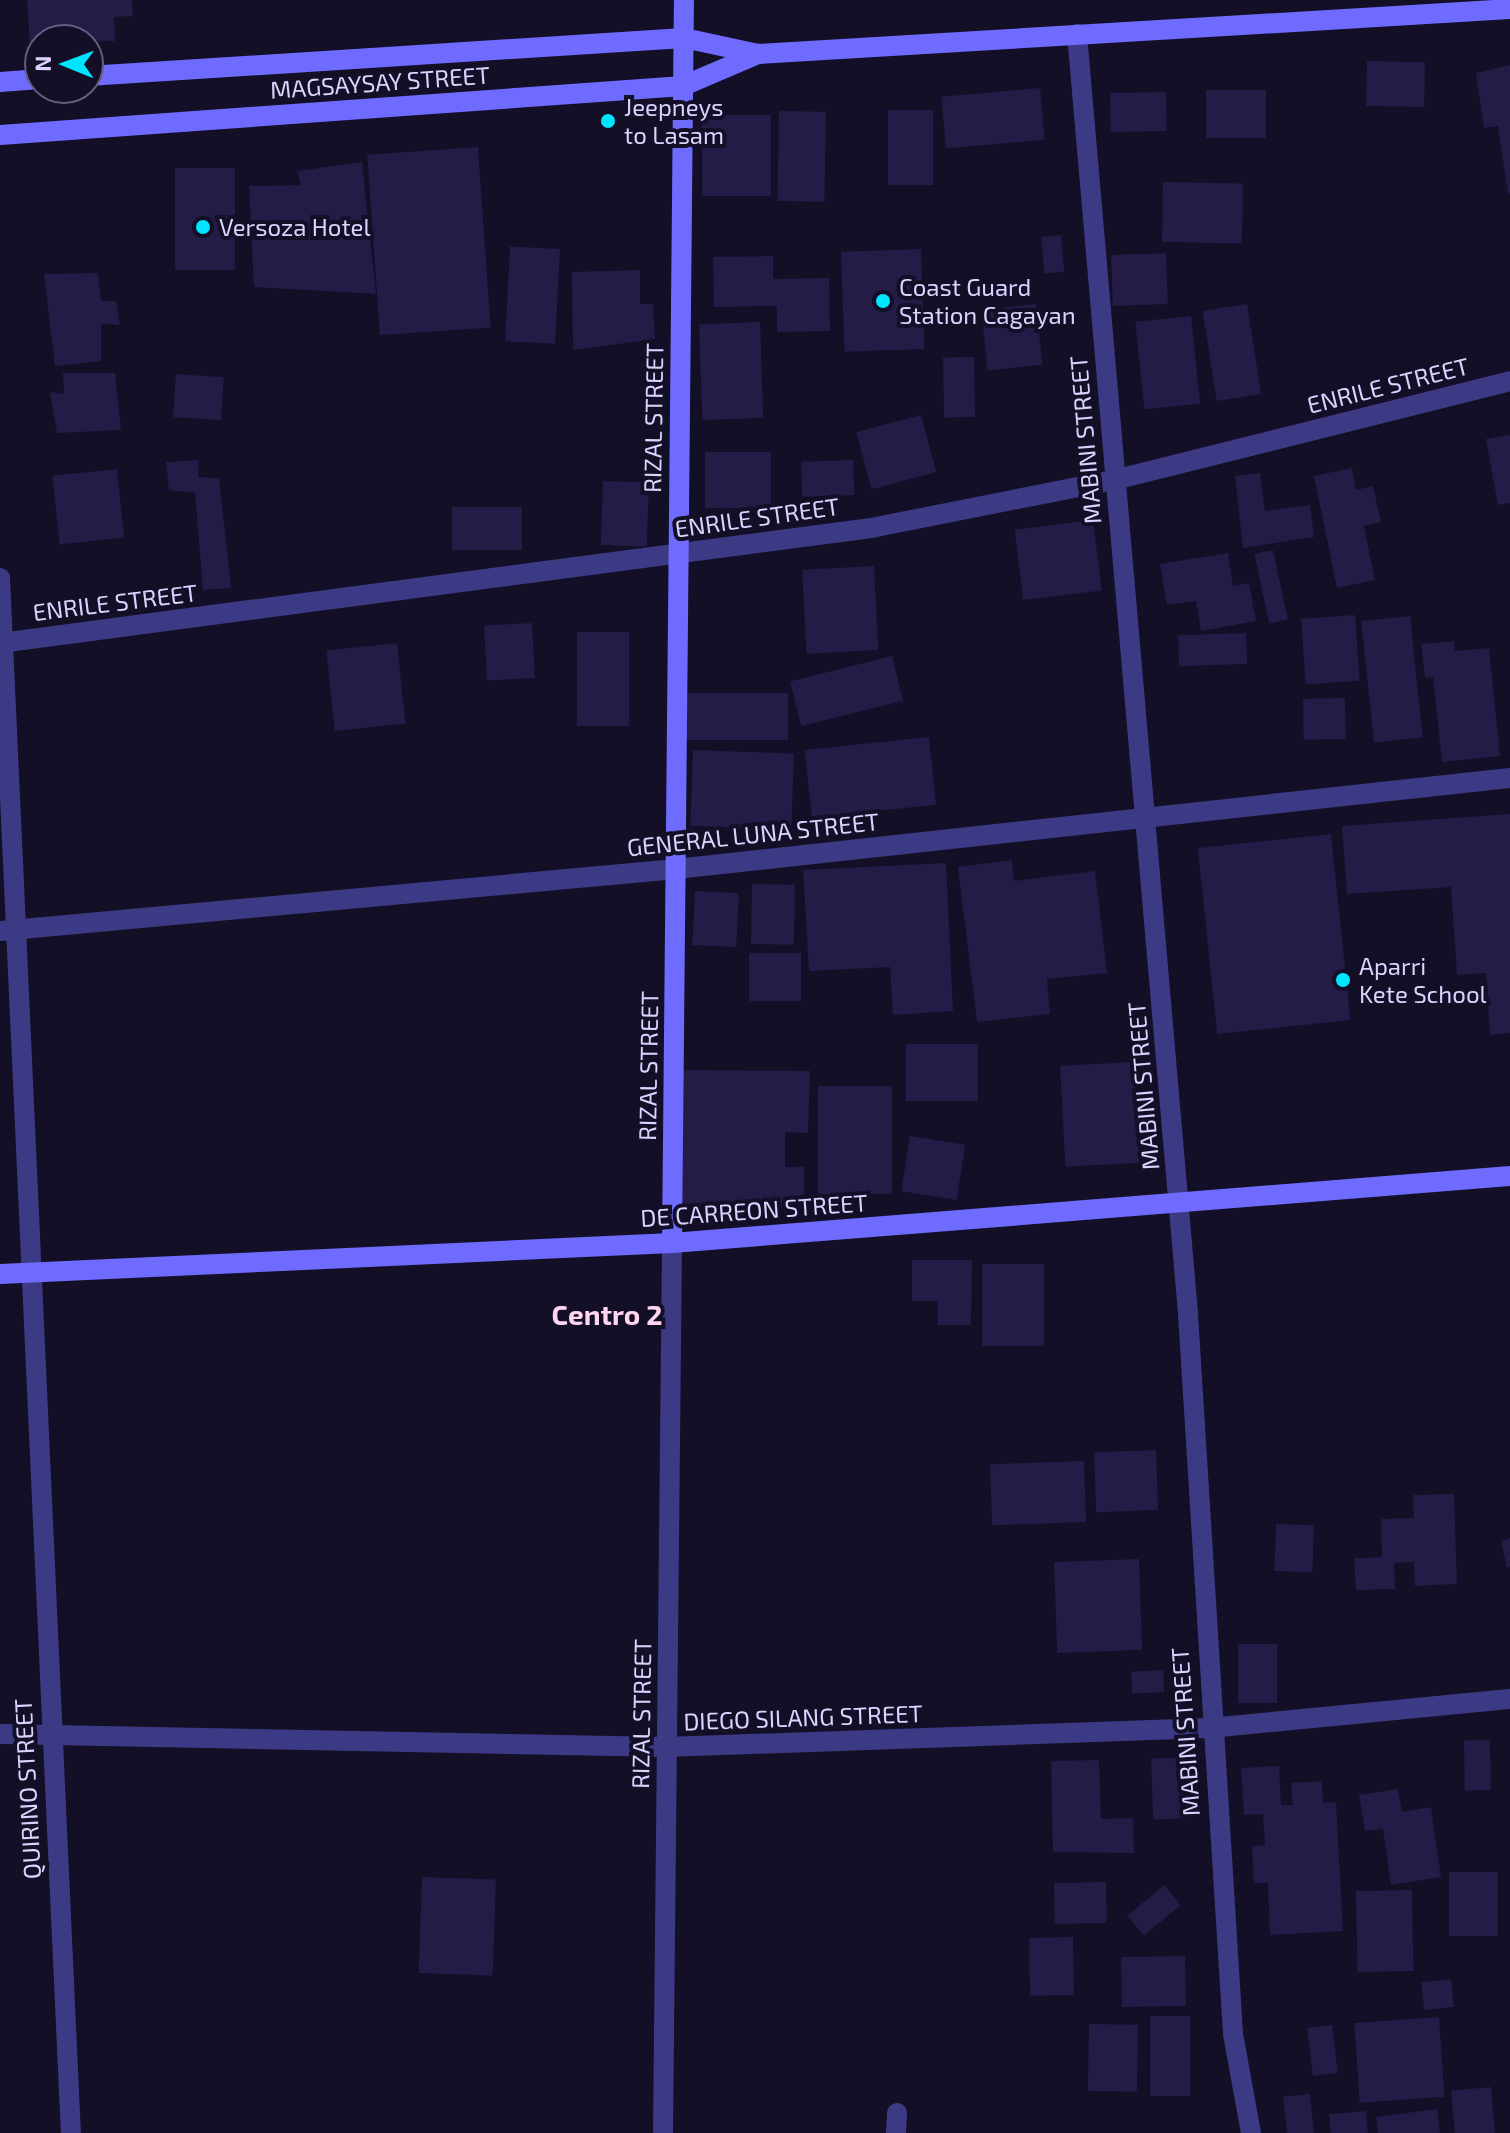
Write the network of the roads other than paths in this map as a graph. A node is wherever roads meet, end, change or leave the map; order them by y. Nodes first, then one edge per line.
1 (684, 0) edge
2 (1510, 9) edge
3 (1077, 34) junction
4 (684, 38) junction
5 (758, 54) junction
6 (104, 75) edge
7 (24, 80) edge
8 (0, 82) edge
9 (683, 86) junction
10 (0, 135) edge
11 (1510, 381) edge
12 (1114, 480) junction
13 (677, 554) junction
14 (0, 578) edge
15 (2, 643) edge
16 (1510, 778) edge
17 (1145, 817) junction
18 (676, 869) junction
19 (7, 931) edge
20 (1510, 1176) edge
21 (1179, 1204) junction
22 (672, 1243) junction
23 (0, 1274) edge
24 (31, 1274) junction
25 (1510, 1699) edge
26 (1209, 1728) junction
27 (0, 1734) edge
28 (50, 1737) junction
29 (666, 1747) junction
30 (71, 2133) edge
31 (663, 2133) edge
32 (1251, 2133) edge

1 - 4 street, RIZAL STREET
2 - 3 street, MAGSAYSAY STREET
3 - 5 street, MAGSAYSAY STREET
3 - 12 street, MABINI STREET
4 - 5 street, MAGSAYSAY STREET
4 - 6 street, MAGSAYSAY STREET
4 - 9 street, RIZAL STREET
5 - 9 street, MAGSAYSAY STREET
7 - 8 street
9 - 10 street, MAGSAYSAY STREET
9 - 13 street, RIZAL STREET
11 - 12 street, ENRILE STREET
12 - 13 street, ENRILE STREET
12 - 17 street, MABINI STREET
13 - 15 street, ENRILE STREET
13 - 18 street, RIZAL STREET
14 - 15 street, QUIRINO STREET
15 - 19 street, QUIRINO STREET
16 - 17 street, GENERAL LUNA STREET
17 - 18 street, GENERAL LUNA STREET
17 - 21 street, MABINI STREET
18 - 19 street, GENERAL LUNA STREET
18 - 22 street, RIZAL STREET
19 - 24 street, QUIRINO STREET
20 - 21 street, DE CARREON STREET
21 - 22 street, DE CARREON STREET
21 - 26 street, MABINI STREET
22 - 24 street, DE CARREON STREET
22 - 29 street, RIZAL STREET
23 - 24 street, DE CARREON STREET
24 - 28 street, QUIRINO STREET
25 - 26 street, DIEGO SILANG STREET
26 - 29 street, DIEGO SILANG STREET
26 - 32 street, MABINI STREET
27 - 28 street, DIEGO SILANG STREET
28 - 29 street, DIEGO SILANG STREET
28 - 30 street, QUIRINO STREET
29 - 31 street, RIZAL STREET

